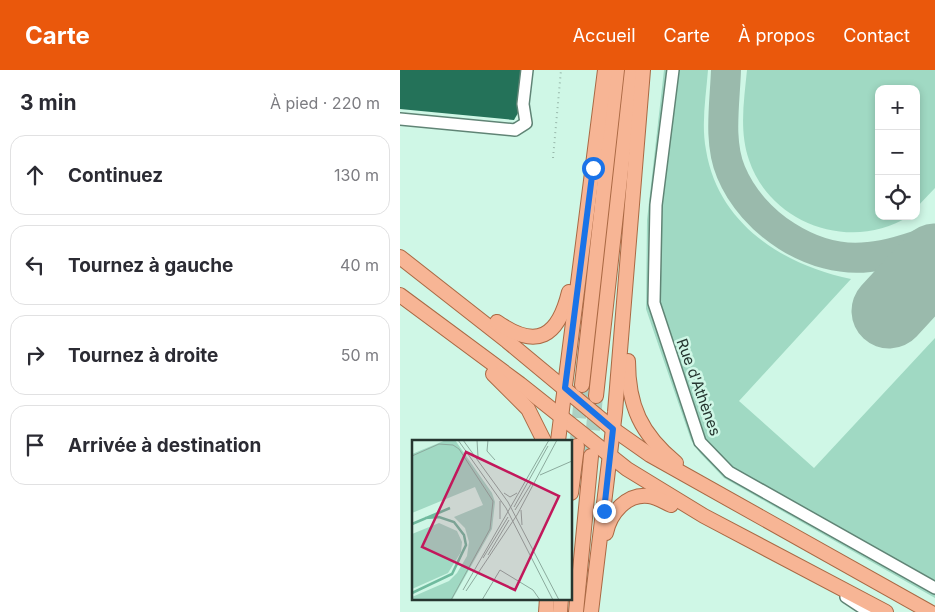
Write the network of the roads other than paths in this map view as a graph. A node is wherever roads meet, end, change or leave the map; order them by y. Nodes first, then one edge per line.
1 (526, 70) edge
2 (605, 70) edge
3 (617, 70) edge
4 (632, 70) edge
5 (643, 70) edge
6 (672, 70) edge
7 (400, 119) edge
8 (586, 223) junction
9 (400, 257) edge
10 (628, 258) junction
11 (400, 295) edge
12 (464, 345) junction
13 (582, 385) tunnel mouth
14 (565, 388) junction
15 (596, 396) tunnel mouth
16 (561, 417) junction
17 (613, 429) junction
18 (544, 440) edge
19 (558, 440) edge
20 (577, 446) tunnel mouth
21 (591, 456) tunnel mouth
22 (610, 457) junction
23 (699, 482) junction
24 (572, 485) edge
25 (797, 566) junction
26 (935, 588) edge
27 (576, 612) edge
28 (591, 612) edge
29 (869, 612) edge
30 (886, 612) edge
31 (930, 612) edge

1 - 7 lane
2 - 8 main road
3 - 13 main road
4 - 15 main road
5 - 10 main road
6 - 26 lane, Rue d'Athènes
8 - 9 main road
8 - 14 main road
9 - 14 main road
10 - 17 main road
10 - 23 main road
11 - 12 main road
12 - 16 main road
12 - 18 main road
14 - 16 main road
14 - 17 main road
16 - 19 main road
16 - 22 main road
17 - 22 main road
17 - 23 main road
20 - 24 main road
21 - 27 main road
22 - 25 main road
22 - 28 main road
23 - 31 main road
25 - 28 main road
25 - 29 lane
25 - 30 main road

